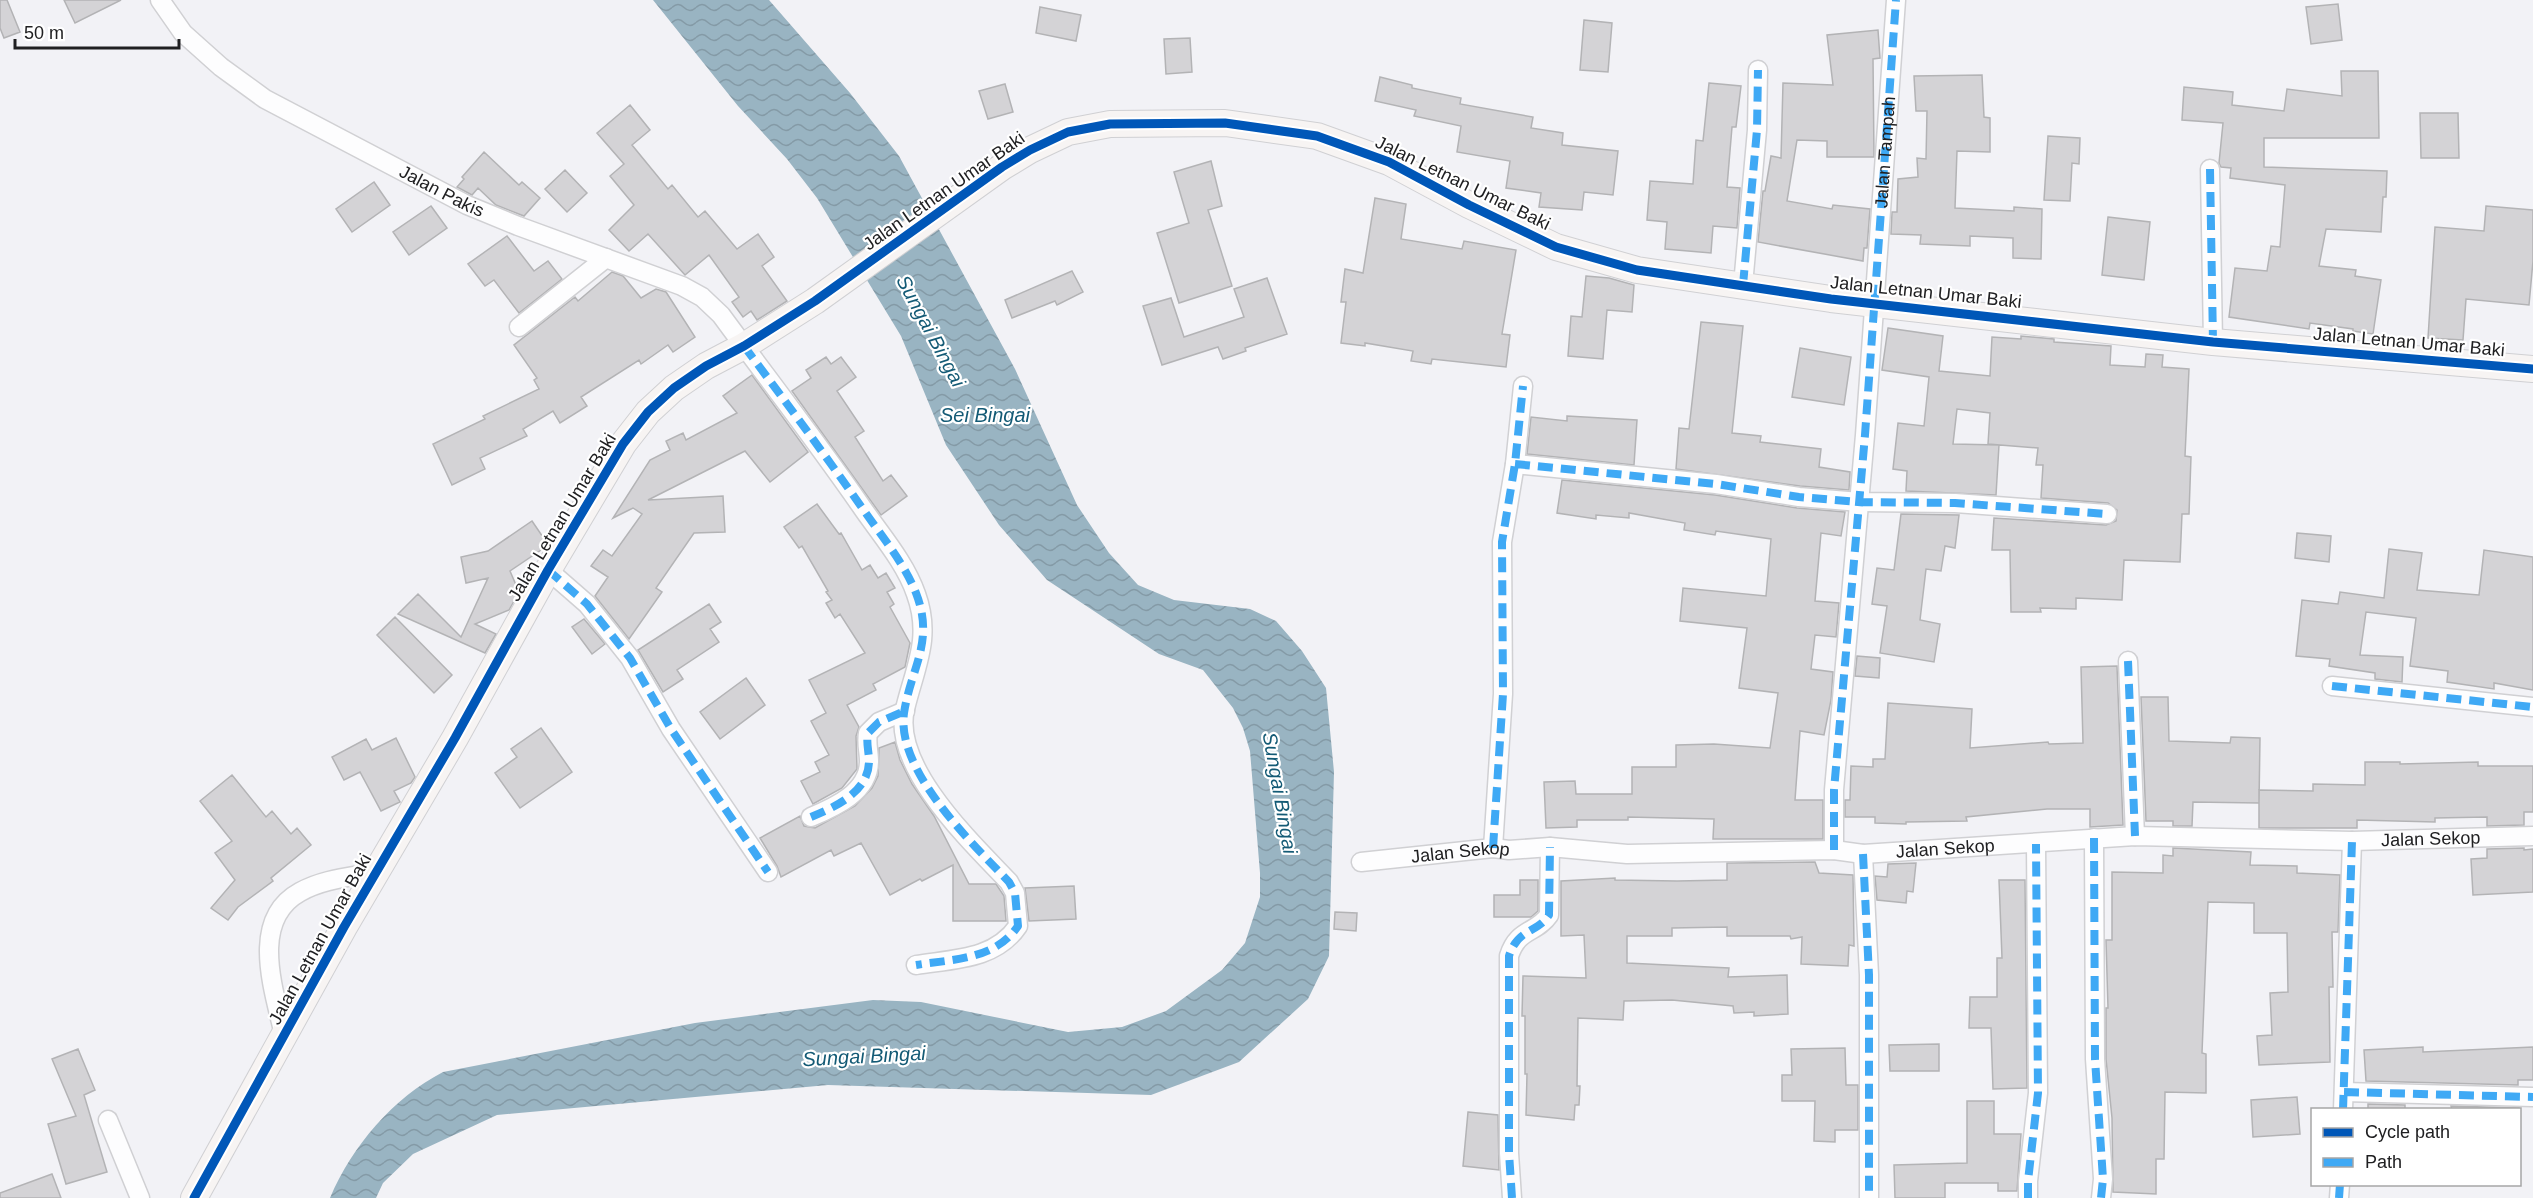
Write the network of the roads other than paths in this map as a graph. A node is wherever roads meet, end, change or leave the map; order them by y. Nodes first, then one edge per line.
1 (160, 0) edge
2 (1896, 0) edge
3 (1758, 70) dead end
4 (2210, 169) dead end
5 (606, 258) junction
6 (1743, 285) junction
7 (1874, 302) junction
8 (519, 327) dead end
9 (2213, 342) junction
10 (744, 346) junction
11 (2533, 369) edge
12 (1523, 386) dead end
13 (1515, 464) junction
14 (1860, 502) junction
15 (2107, 514) dead end
16 (548, 570) junction
17 (2128, 661) dead end
18 (2332, 686) dead end
19 (2533, 706) edge
20 (905, 711) junction
21 (811, 817) dead end
22 (2135, 836) junction
23 (2533, 836) edge
24 (2094, 838) junction
25 (2352, 841) junction
26 (2036, 844) junction
27 (1550, 847) junction
28 (1493, 848) junction
29 (1834, 850) junction
30 (1863, 854) junction
31 (1361, 862) dead end
32 (376, 872) junction
33 (768, 872) dead end
34 (916, 965) dead end
35 (285, 1035) junction
36 (2533, 1097) edge
37 (2344, 1101) edge
38 (108, 1120) dead end
39 (140, 1198) edge
40 (194, 1198) edge
41 (1512, 1198) edge
42 (1869, 1198) edge
43 (2028, 1198) edge
44 (2101, 1198) edge

1 - 5 street, Jalan Pakis
2 - 7 street, Jalan Tampah
3 - 6 street
4 - 9 street
5 - 8 street
5 - 10 street, Jalan Pakis
6 - 7 street, Jalan Letnan Umar Baki
6 - 10 street, Jalan Letnan Umar Baki
7 - 9 street, Jalan Letnan Umar Baki
7 - 14 street, Jalan Tampah
9 - 11 street, Jalan Letnan Umar Baki
10 - 16 street, Jalan Letnan Umar Baki
10 - 20 street, Jalan Pakis
12 - 13 street
13 - 14 street
13 - 28 street
14 - 15 street
14 - 29 street, Jalan Tampah
16 - 32 street, Jalan Letnan Umar Baki
16 - 33 street
17 - 22 street
18 - 19 street
20 - 21 street
20 - 34 street, Jalan Pakis
22 - 24 street, Jalan Sekop
22 - 25 street, Jalan Sekop
23 - 25 street, Jalan Sekop
24 - 26 street, Jalan Sekop
24 - 44 street
25 - 37 street
26 - 30 street, Jalan Sekop
26 - 43 street
27 - 28 street, Jalan Sekop
27 - 29 street, Jalan Sekop
27 - 41 street
28 - 31 street, Jalan Sekop
29 - 30 street, Jalan Sekop
30 - 42 street
32 - 35 street, Jalan Letnan Umar Baki
32 - 35 street
35 - 40 street, Jalan Letnan Umar Baki
36 - 37 street
38 - 39 street

